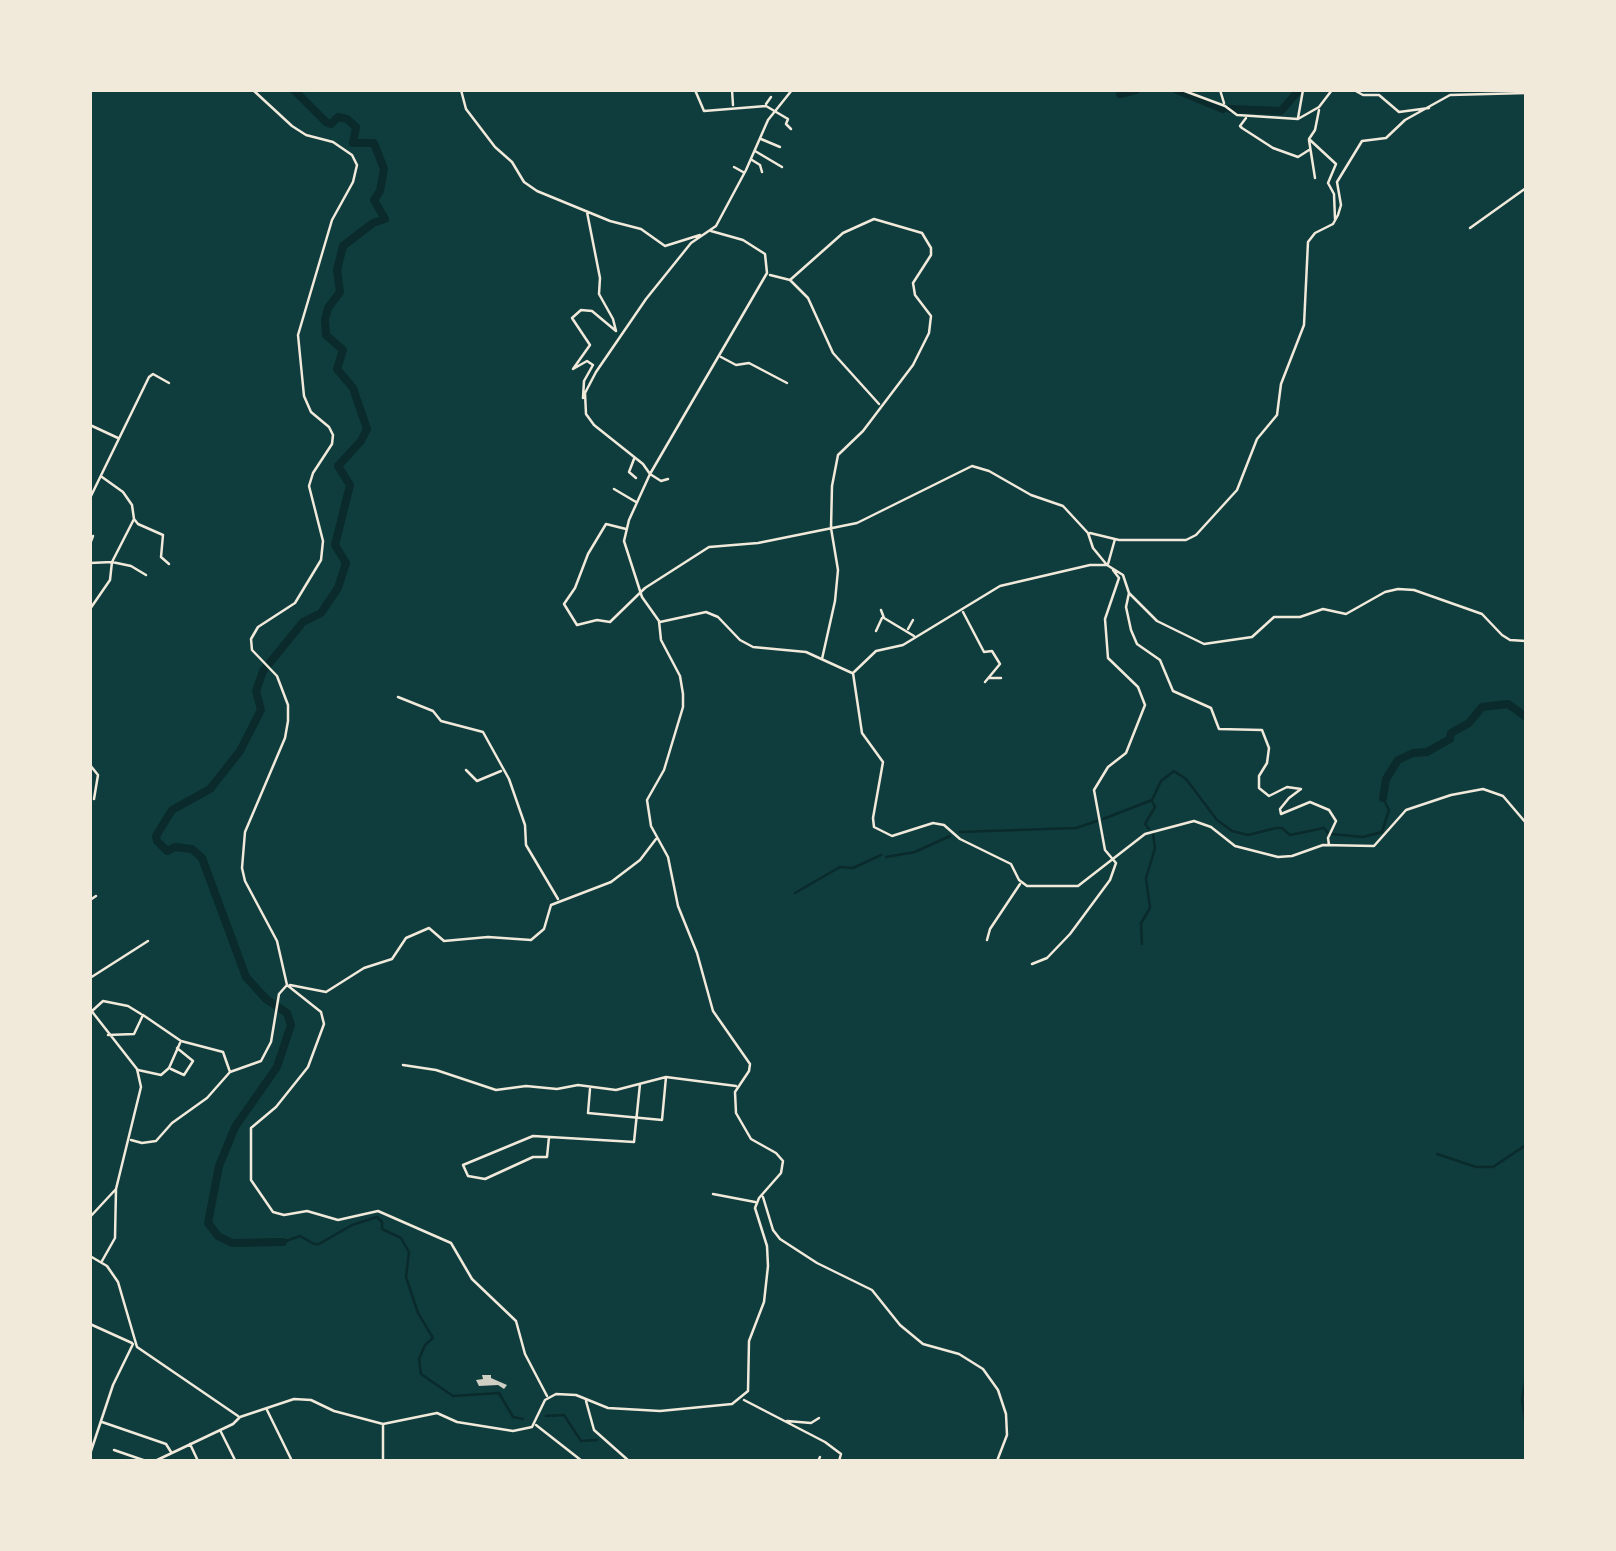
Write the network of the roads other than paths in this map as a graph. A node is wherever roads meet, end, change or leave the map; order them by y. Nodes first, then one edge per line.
1 (253, 90) edge
2 (462, 90) edge
3 (695, 90) edge
4 (732, 90) edge
5 (792, 90) edge
6 (1182, 90) edge
7 (1220, 90) edge
8 (1303, 90) edge
9 (1332, 90) edge
10 (1354, 90) edge
11 (1526, 93) edge
12 (771, 97) dead end
13 (766, 106) junction
14 (1225, 106) junction
15 (732, 107) junction
16 (1320, 107) junction
17 (776, 110) junction
18 (1429, 110) junction
19 (1247, 117) junction
20 (1298, 119) junction
21 (791, 129) dead end
22 (759, 138) junction
23 (1310, 139) junction
24 (780, 147) dead end
25 (754, 150) junction
26 (1309, 150) junction
27 (750, 159) junction
28 (734, 167) dead end
29 (782, 167) dead end
30 (745, 172) junction
31 (762, 172) dead end
32 (1315, 178) dead end
33 (1526, 188) edge
34 (587, 212) junction
35 (1336, 221) junction
36 (1470, 228) dead end
37 (711, 231) junction
38 (703, 234) junction
39 (768, 274) junction
40 (790, 280) junction
41 (616, 331) junction
42 (620, 335) junction
43 (721, 356) junction
44 (169, 383) dead end
45 (787, 383) dead end
46 (585, 398) junction
47 (879, 406) junction
48 (90, 425) edge
49 (119, 439) junction
50 (634, 457) junction
51 (650, 474) junction
52 (102, 477) junction
53 (636, 478) dead end
54 (668, 479) dead end
55 (614, 489) dead end
56 (90, 498) edge
57 (638, 503) junction
58 (134, 519) junction
59 (830, 528) junction
60 (626, 529) junction
61 (1088, 532) junction
62 (93, 536) dead end
63 (1115, 539) junction
64 (90, 544) edge
65 (112, 562) junction
66 (90, 563) edge
67 (169, 564) dead end
68 (1107, 565) junction
69 (146, 575) dead end
70 (641, 592) junction
71 (1128, 592) junction
72 (90, 609) edge
73 (881, 610) dead end
74 (962, 610) junction
75 (884, 618) junction
76 (913, 620) dead end
77 (659, 621) junction
78 (908, 630) junction
79 (876, 631) dead end
80 (915, 637) junction
81 (1526, 642) edge
82 (822, 659) junction
83 (853, 673) junction
84 (1001, 678) dead end
85 (398, 697) dead end
86 (90, 765) edge
87 (466, 770) dead end
88 (503, 770) junction
89 (94, 799) dead end
90 (1526, 823) edge
91 (657, 838) junction
92 (1329, 845) junction
93 (1112, 857) junction
94 (1021, 882) junction
95 (96, 896) dead end
96 (90, 900) edge
97 (558, 901) junction
98 (987, 940) dead end
99 (148, 941) dead end
100 (1032, 964) dead end
101 (90, 978) edge
102 (287, 985) junction
103 (91, 1011) edge
104 (143, 1015) junction
105 (108, 1035) junction
106 (180, 1042) junction
107 (176, 1047) junction
108 (403, 1065) dead end
109 (169, 1068) junction
110 (136, 1070) junction
111 (230, 1072) junction
112 (666, 1077) junction
113 (640, 1084) junction
114 (738, 1086) junction
115 (590, 1088) junction
116 (588, 1113) junction
117 (636, 1117) junction
118 (587, 1124) dead end
119 (548, 1137) junction
120 (130, 1140) junction
121 (116, 1189) junction
122 (713, 1194) dead end
123 (763, 1196) junction
124 (756, 1203) junction
125 (90, 1217) edge
126 (90, 1256) edge
127 (102, 1262) junction
128 (90, 1324) edge
129 (134, 1343) junction
130 (548, 1397) junction
131 (742, 1398) junction
132 (586, 1400) junction
133 (267, 1410) junction
134 (240, 1417) junction
135 (819, 1418) dead end
136 (100, 1422) junction
137 (786, 1422) junction
138 (382, 1424) junction
139 (534, 1424) junction
140 (220, 1430) junction
141 (190, 1444) junction
142 (114, 1450) dead end
143 (90, 1452) edge
144 (172, 1453) junction
145 (235, 1460) edge
146 (146, 1461) edge
147 (155, 1461) edge
148 (198, 1461) edge
149 (292, 1461) edge
150 (382, 1461) edge
151 (582, 1461) edge
152 (630, 1461) edge
153 (839, 1461) edge
154 (997, 1461) edge

1 - 102 street
2 - 34 street
3 - 15 street
4 - 15 street
5 - 17 street
6 - 14 street
7 - 14 street
8 - 20 street
9 - 16 street
10 - 18 street
11 - 18 street
12 - 13 street
13 - 15 street
13 - 17 street
14 - 19 street
16 - 20 street
16 - 23 street
17 - 21 street
17 - 22 street
18 - 35 street
19 - 20 street
19 - 26 street
22 - 24 street
22 - 25 street
23 - 26 street
23 - 35 street
25 - 27 street
25 - 29 street
26 - 32 street
27 - 30 street
27 - 31 street
28 - 30 street
30 - 37 street
33 - 36 street
34 - 38 street
34 - 41 street
35 - 63 street
37 - 38 street
37 - 39 street
38 - 42 street
39 - 40 street
39 - 43 street
40 - 47 street
40 - 47 street
41 - 42 street
41 - 46 street
42 - 46 street
43 - 45 street
43 - 51 street
44 - 49 street
46 - 50 street
47 - 59 street
48 - 49 street
49 - 52 street
50 - 51 street
50 - 53 street
51 - 54 street
51 - 57 street
52 - 56 street
52 - 58 street
55 - 57 street
57 - 60 street
58 - 65 street
58 - 67 street
59 - 61 street
59 - 70 street
59 - 82 street
60 - 70 street
60 - 70 street
61 - 63 street
61 - 68 street
62 - 64 street
63 - 68 street
65 - 66 street
65 - 69 street
65 - 72 street
68 - 71 street
68 - 74 street
68 - 93 street
70 - 77 street
71 - 81 street
71 - 92 street
73 - 75 street
74 - 80 street
74 - 84 street
75 - 78 street
75 - 79 street
76 - 78 street
77 - 82 street
77 - 91 street
78 - 80 street
80 - 83 street
82 - 83 street
83 - 94 street
85 - 88 street
86 - 89 street
87 - 88 street
88 - 97 street
90 - 92 street
91 - 97 street
91 - 114 street
92 - 93 street
93 - 94 street
93 - 100 street
94 - 98 street
95 - 96 street
97 - 102 street
99 - 101 street
102 - 111 street
102 - 130 street
103 - 104 street
103 - 105 street
104 - 105 street
104 - 106 street
105 - 110 street
106 - 107 street
106 - 111 street
107 - 109 street
107 - 109 street
108 - 115 street
109 - 110 street
110 - 120 street
111 - 120 street
112 - 113 street
112 - 114 street
112 - 117 street
113 - 115 street
113 - 117 street
114 - 123 street
115 - 116 street
116 - 117 street
116 - 118 street
117 - 119 street
119 - 119 street
120 - 121 street
121 - 125 street
121 - 127 street
122 - 124 street
123 - 124 street
123 - 154 street
124 - 131 street
126 - 127 street
127 - 129 street
128 - 129 street
129 - 134 street
129 - 136 street
130 - 132 street
130 - 139 street
131 - 132 street
131 - 137 street
132 - 152 street
133 - 134 street
133 - 138 street
133 - 149 street
134 - 140 street
135 - 137 street
136 - 143 street
136 - 144 street
137 - 153 street
138 - 139 street
138 - 150 street
139 - 151 street
140 - 141 street
140 - 145 street
141 - 144 street
141 - 148 street
142 - 146 street
144 - 147 street

